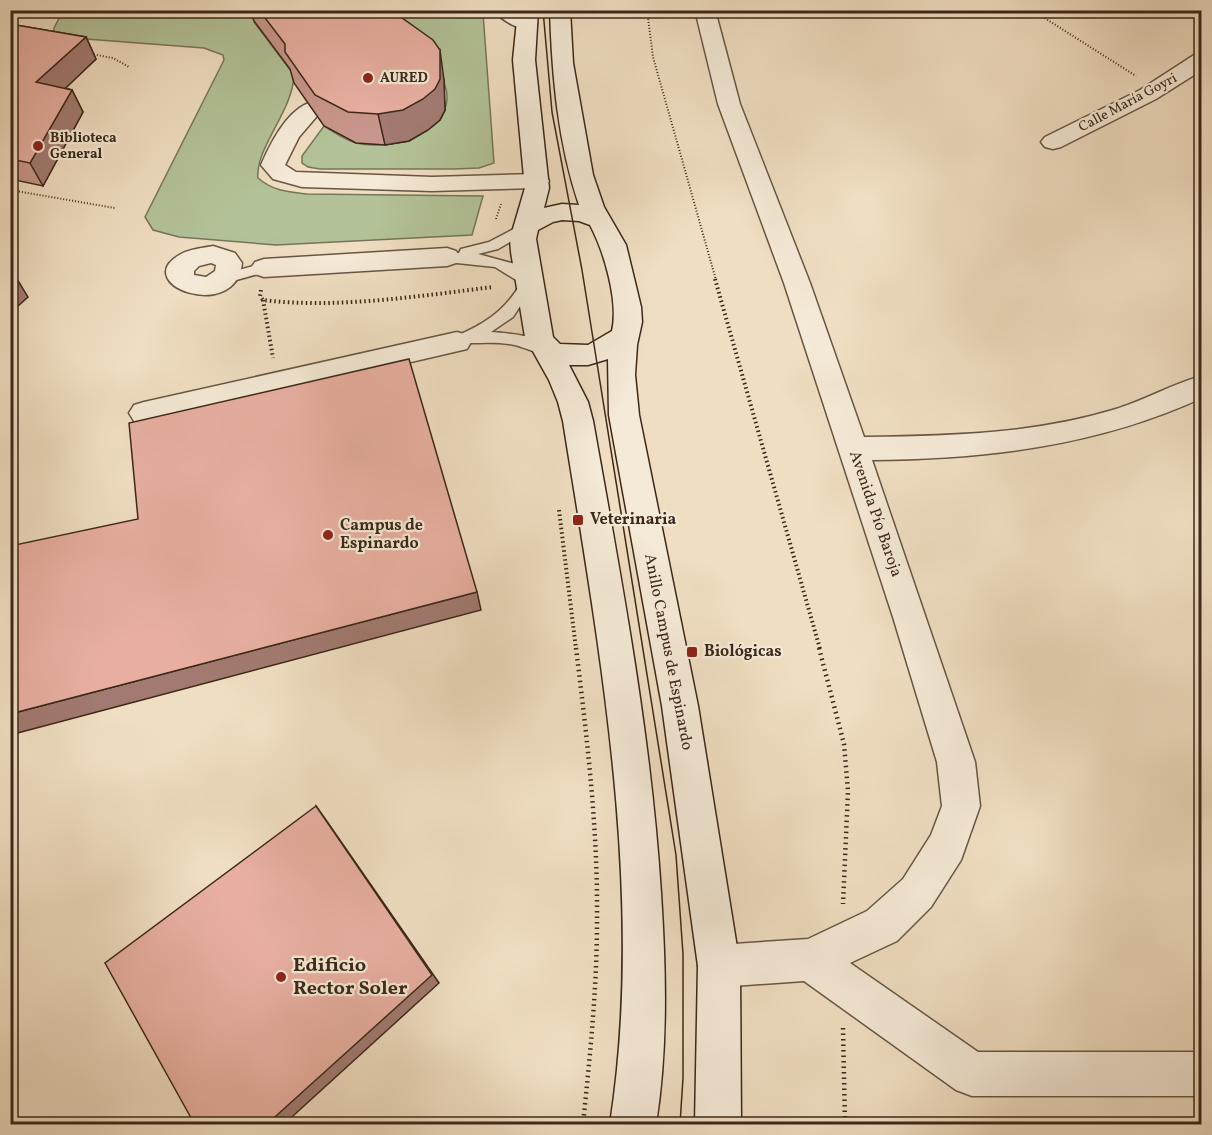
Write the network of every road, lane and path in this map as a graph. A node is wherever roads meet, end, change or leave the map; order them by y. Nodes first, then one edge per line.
1 (45, 10) edge
2 (56, 10) edge
3 (504, 10) edge
4 (560, 10) edge
5 (647, 10) edge
6 (705, 10) edge
7 (1032, 10) edge
8 (527, 17) edge
9 (90, 54) dead end
10 (1202, 60) edge
11 (129, 67) dead end
12 (1157, 89) junction
13 (312, 109) edge
14 (1053, 142) dead end
15 (537, 181) junction
16 (510, 183) junction
17 (10, 190) edge
18 (115, 208) dead end
19 (596, 214) junction
20 (526, 226) junction
21 (493, 253) junction
22 (447, 257) joint
23 (264, 268) junction
24 (224, 269) dead end
25 (529, 282) junction
26 (493, 287) junction
27 (263, 300) junction
28 (494, 325) junction
29 (624, 340) junction
30 (457, 342) junction
31 (546, 349) junction
32 (278, 382) junction
33 (1202, 386) edge
34 (144, 413) dead end
35 (853, 449) junction
36 (558, 501) dead end
37 (831, 963) junction
38 (719, 966) junction
39 (1202, 1074) edge
40 (583, 1125) edge
41 (633, 1125) edge
42 (718, 1125) edge
43 (845, 1125) edge

1 - 2 path
3 - 8 street
4 - 19 street, Anillo Campus de Espinardo
5 - 37 path
6 - 35 street, Avenida Pío Baroja
7 - 12 path
8 - 15 street
9 - 11 path
10 - 12 street, Calle María Goyri
12 - 14 street, Calle María Goyri
13 - 16 street
15 - 16 street
15 - 20 street
16 - 21 path
17 - 18 path
19 - 20 street
19 - 29 street, Anillo Campus de Espinardo
20 - 21 lane
20 - 25 street
21 - 22 lane
21 - 25 lane
21 - 26 path
22 - 23 street
23 - 24 lane
23 - 27 path
25 - 28 lane
25 - 31 street
26 - 27 path
26 - 28 path
27 - 32 path
28 - 30 lane
29 - 31 street
29 - 38 street, Anillo Campus de Espinardo
30 - 31 lane
30 - 32 street
31 - 41 street
32 - 34 street
33 - 35 street
35 - 37 street, Avenida Pío Baroja
36 - 40 path
37 - 38 street
37 - 39 street
37 - 43 path
38 - 42 street, Anillo Campus de Espinardo

